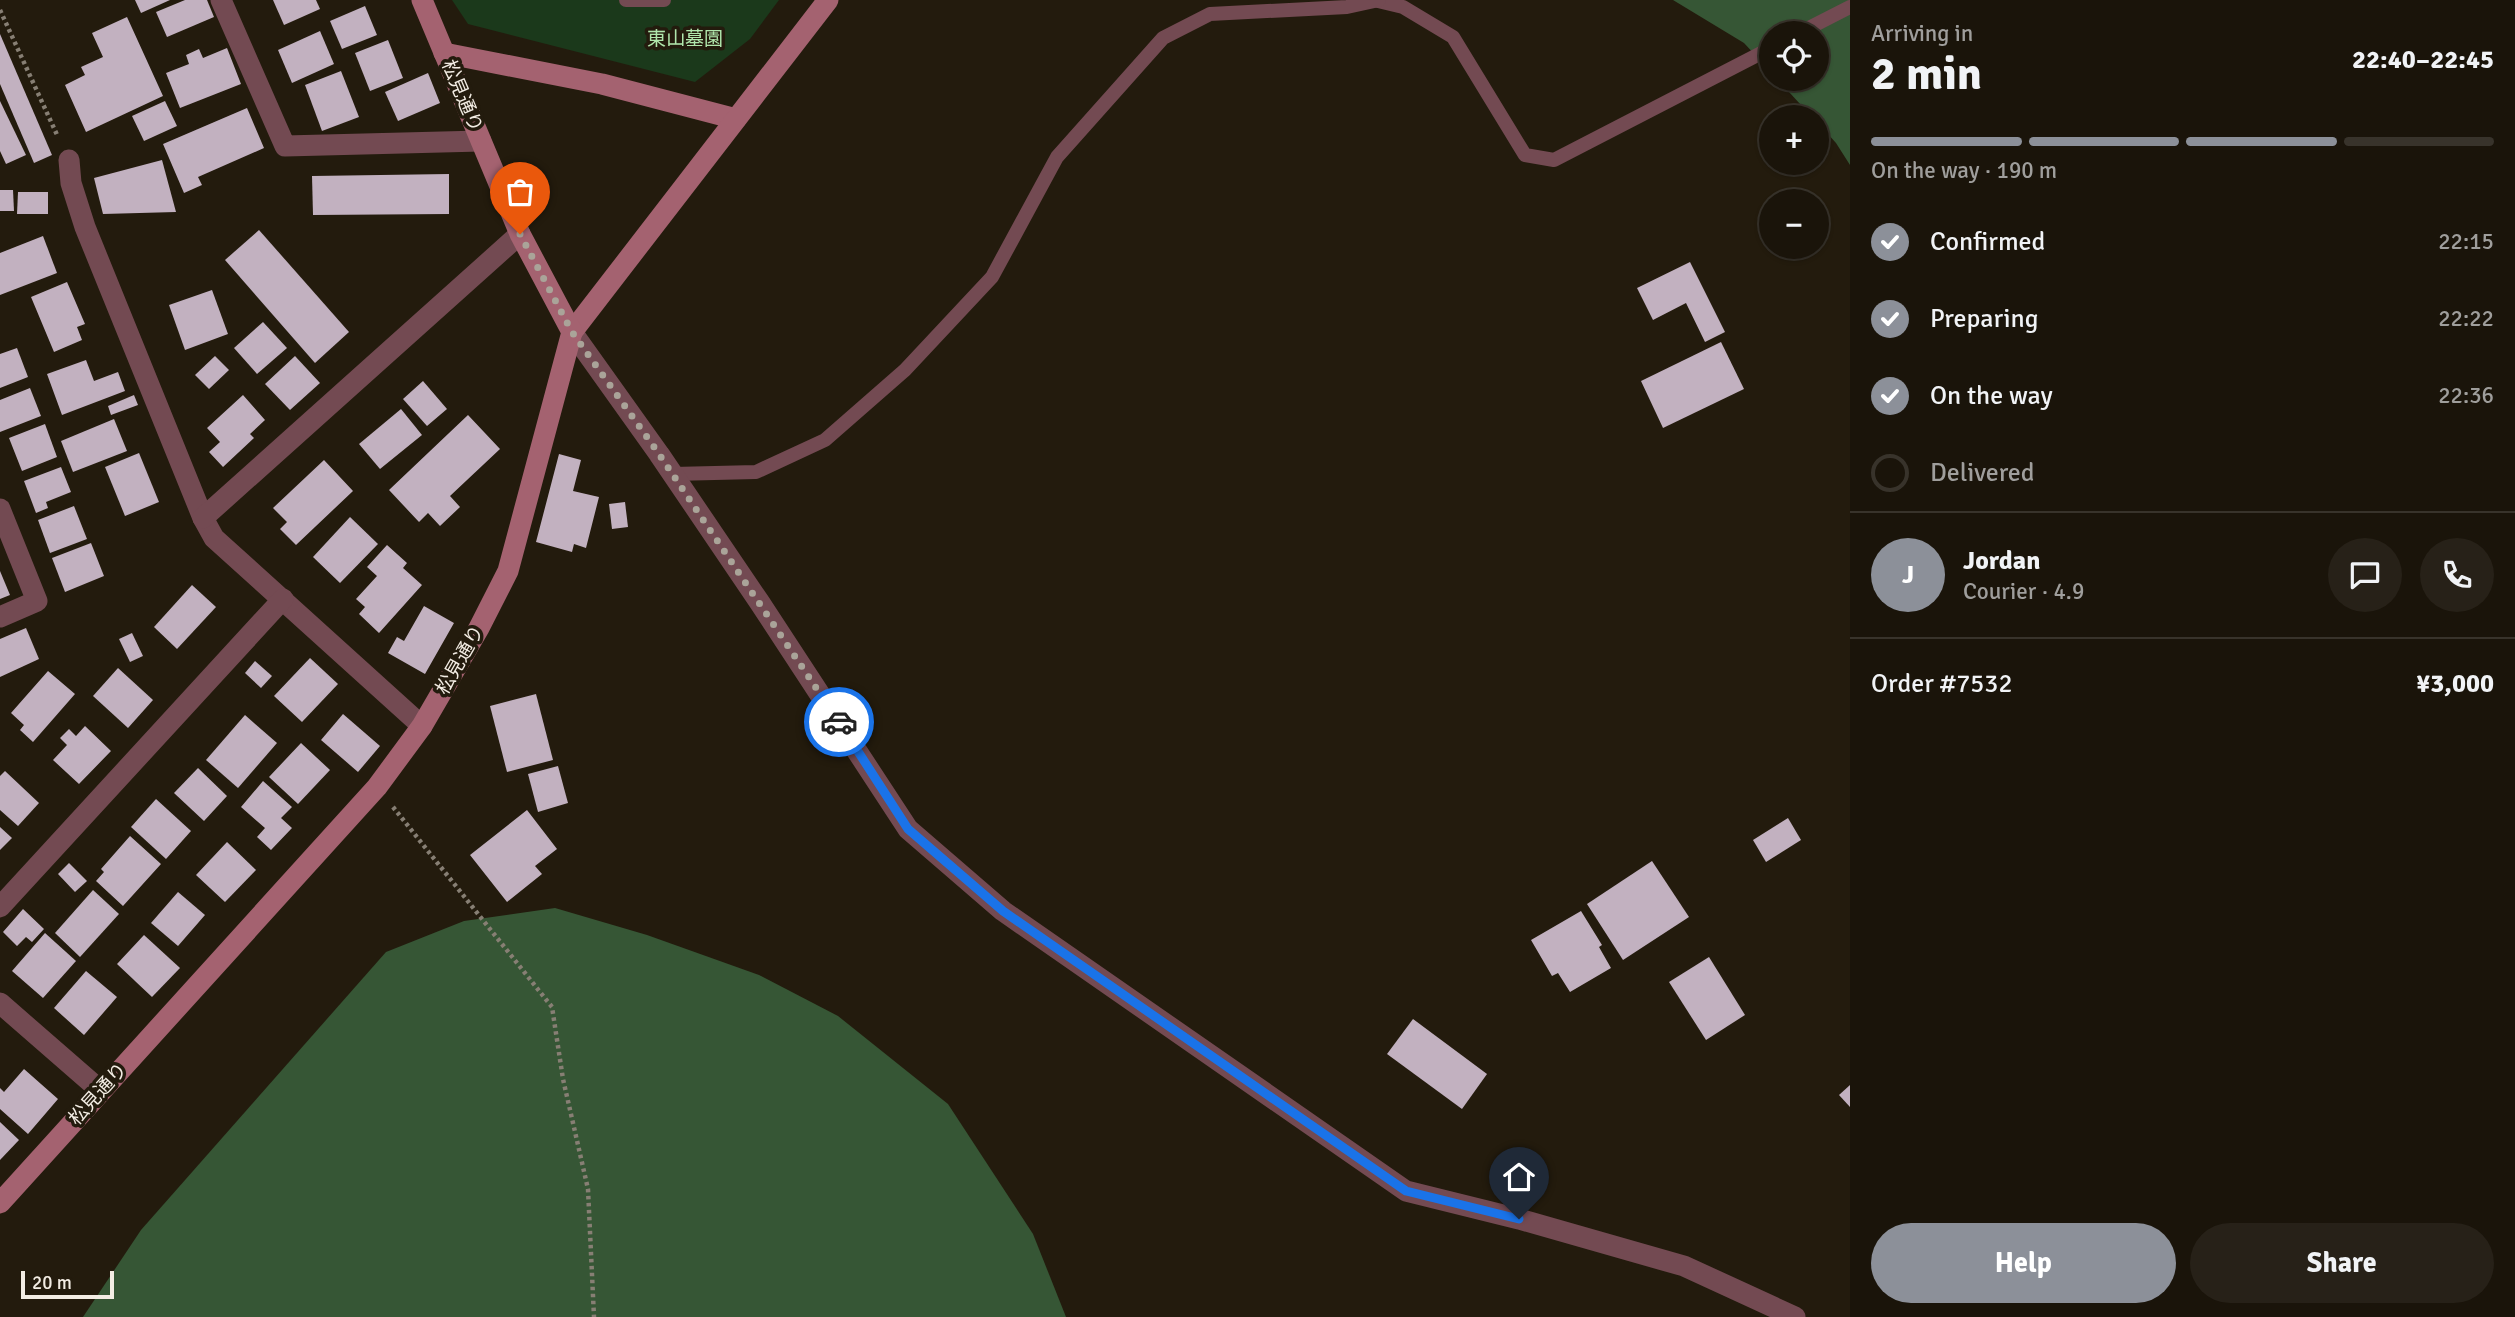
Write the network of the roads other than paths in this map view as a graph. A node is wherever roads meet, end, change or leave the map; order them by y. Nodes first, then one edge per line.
1 (221, 0) edge
2 (422, 0) edge
3 (626, 0) edge
4 (664, 0) edge
5 (828, 0) edge
6 (1378, 1) edge
7 (1850, 7) edge
8 (1823, 21) edge
9 (444, 53) junction
10 (1759, 54) edge
11 (736, 119) junction
12 (481, 141) junction
13 (69, 160) road end
14 (520, 234) junction
15 (572, 332) junction
16 (673, 474) junction
17 (0, 509) edge
18 (203, 518) junction
19 (283, 599) junction
20 (0, 617) edge
21 (422, 726) junction
22 (0, 907) edge
23 (0, 1003) edge
24 (101, 1091) junction
25 (0, 1203) edge
26 (1795, 1317) edge

1 - 12 street
2 - 9 street, 松見通り
3 - 4 lane
5 - 11 street
6 - 10 lane
6 - 16 lane
7 - 8 lane
9 - 11 street
9 - 12 street, 松見通り
11 - 15 street
12 - 14 street, 松見通り
13 - 18 street
14 - 15 street, 松見通り
14 - 18 street
15 - 16 street
15 - 21 street, 松見通り
16 - 26 street
17 - 20 street
18 - 19 street
19 - 21 street
19 - 22 street
21 - 24 street, 松見通り
23 - 24 street
24 - 25 street, 松見通り

